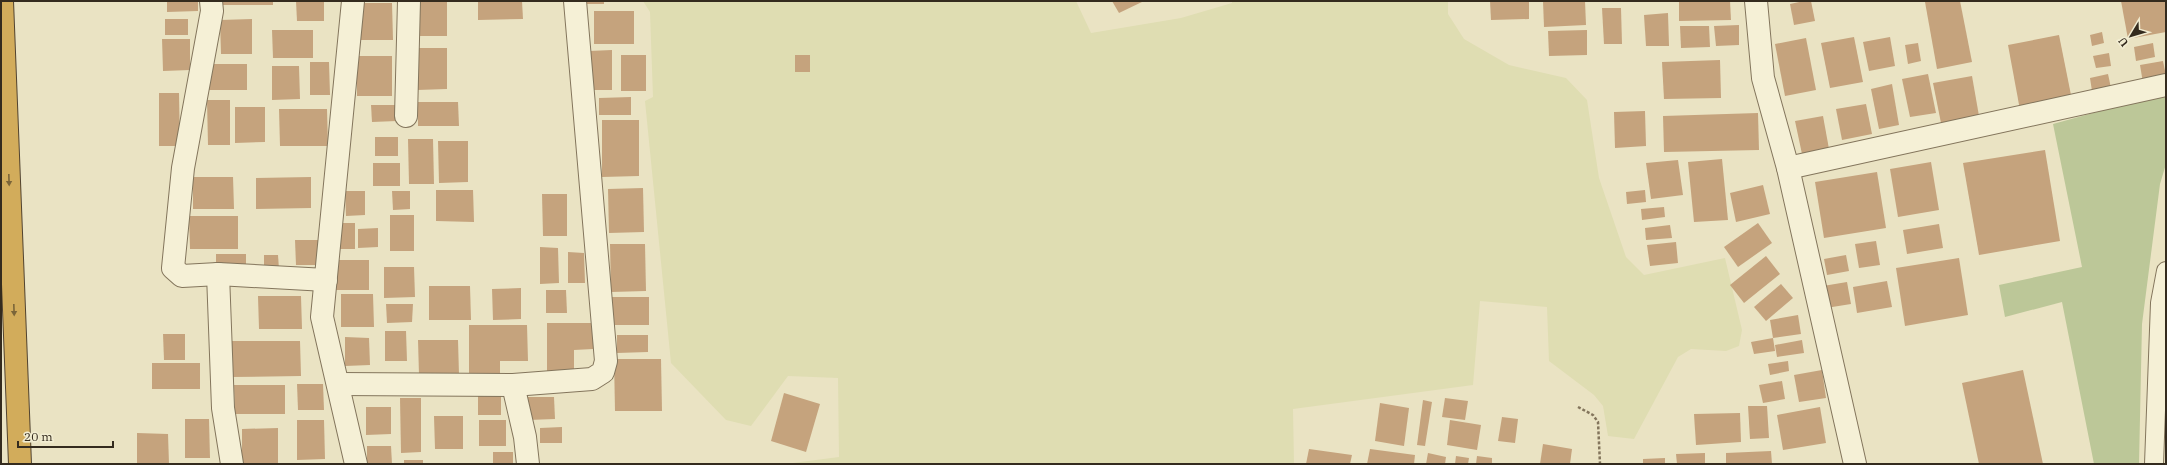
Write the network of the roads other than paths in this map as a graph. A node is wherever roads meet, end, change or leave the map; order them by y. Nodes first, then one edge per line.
1 (2, 1) edge
2 (211, 1) edge
3 (353, 1) edge
4 (409, 1) edge
5 (575, 1) edge
6 (1756, 1) edge
7 (2166, 85) edge
8 (406, 116) dead end
9 (1788, 168) junction
10 (2166, 271) edge
11 (218, 274) junction
12 (326, 280) junction
13 (338, 384) junction
14 (513, 385) junction
15 (20, 464) edge
16 (232, 464) edge
17 (356, 464) edge
18 (528, 464) edge
19 (1855, 464) edge
20 (2154, 464) edge

1 -> 15 highway
2 - 11 street
3 - 12 street
4 - 8 street
5 - 14 street
6 - 9 street
7 - 9 street
9 - 19 street
10 - 20 lane
11 - 12 street
11 - 16 street
12 - 13 street
13 - 14 street
13 - 17 street
14 - 18 street

